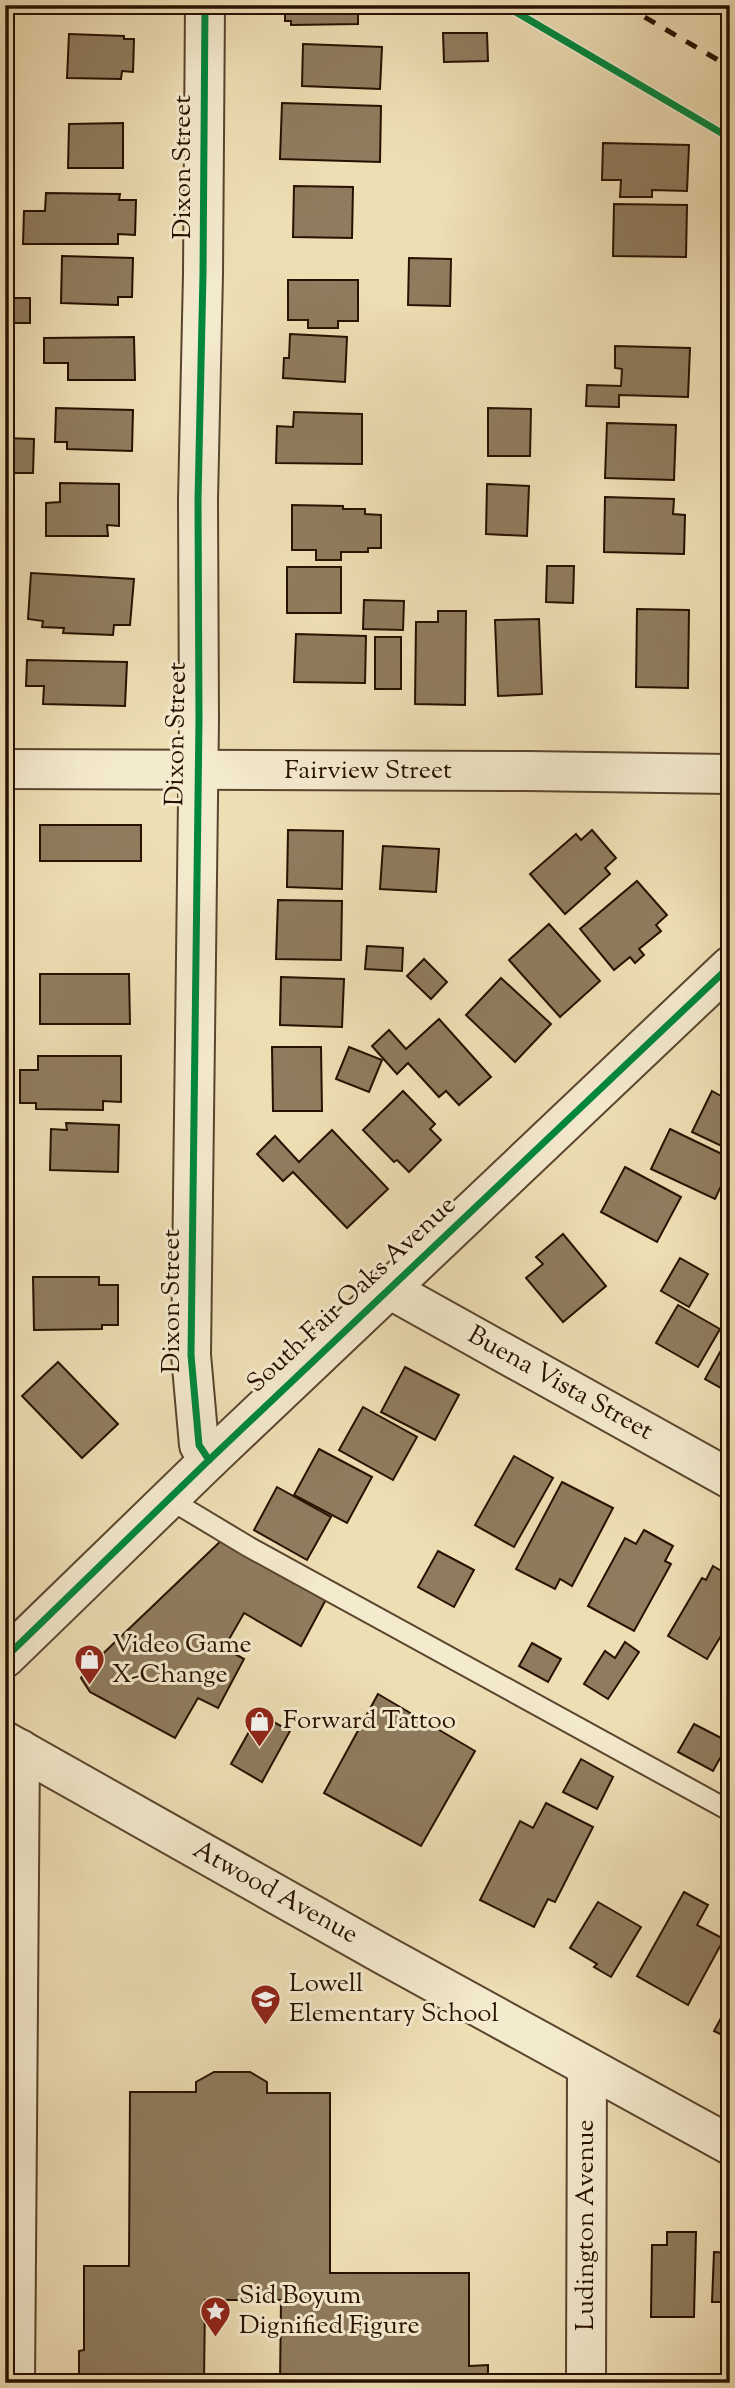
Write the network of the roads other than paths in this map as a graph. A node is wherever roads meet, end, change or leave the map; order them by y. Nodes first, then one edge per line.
1 (205, 5) edge
2 (5, 769) edge
3 (197, 771) junction
4 (730, 774) edge
5 (730, 966) edge
6 (389, 1289) junction
7 (209, 1460) junction
8 (730, 1479) edge
9 (169, 1499) junction
10 (5, 1658) edge
11 (13, 1745) edge
12 (730, 1811) edge
13 (587, 2067) junction
14 (730, 2145) edge
15 (15, 2383) edge
16 (586, 2383) edge

1 - 3 street, Dixon Street
2 - 3 street, Fairview Street
3 - 4 street, Fairview Street
3 - 7 street, Dixon Street
5 - 6 street, South Fair Oaks Avenue
6 - 7 street, South Fair Oaks Avenue
6 - 8 street, Buena Vista Street
7 - 9 street, South Fair Oaks Avenue
9 - 10 street, South Fair Oaks Avenue
9 - 12 lane
11 - 13 street, Atwood Avenue
11 - 15 street
13 - 14 street, Atwood Avenue
13 - 16 street, Ludington Avenue

